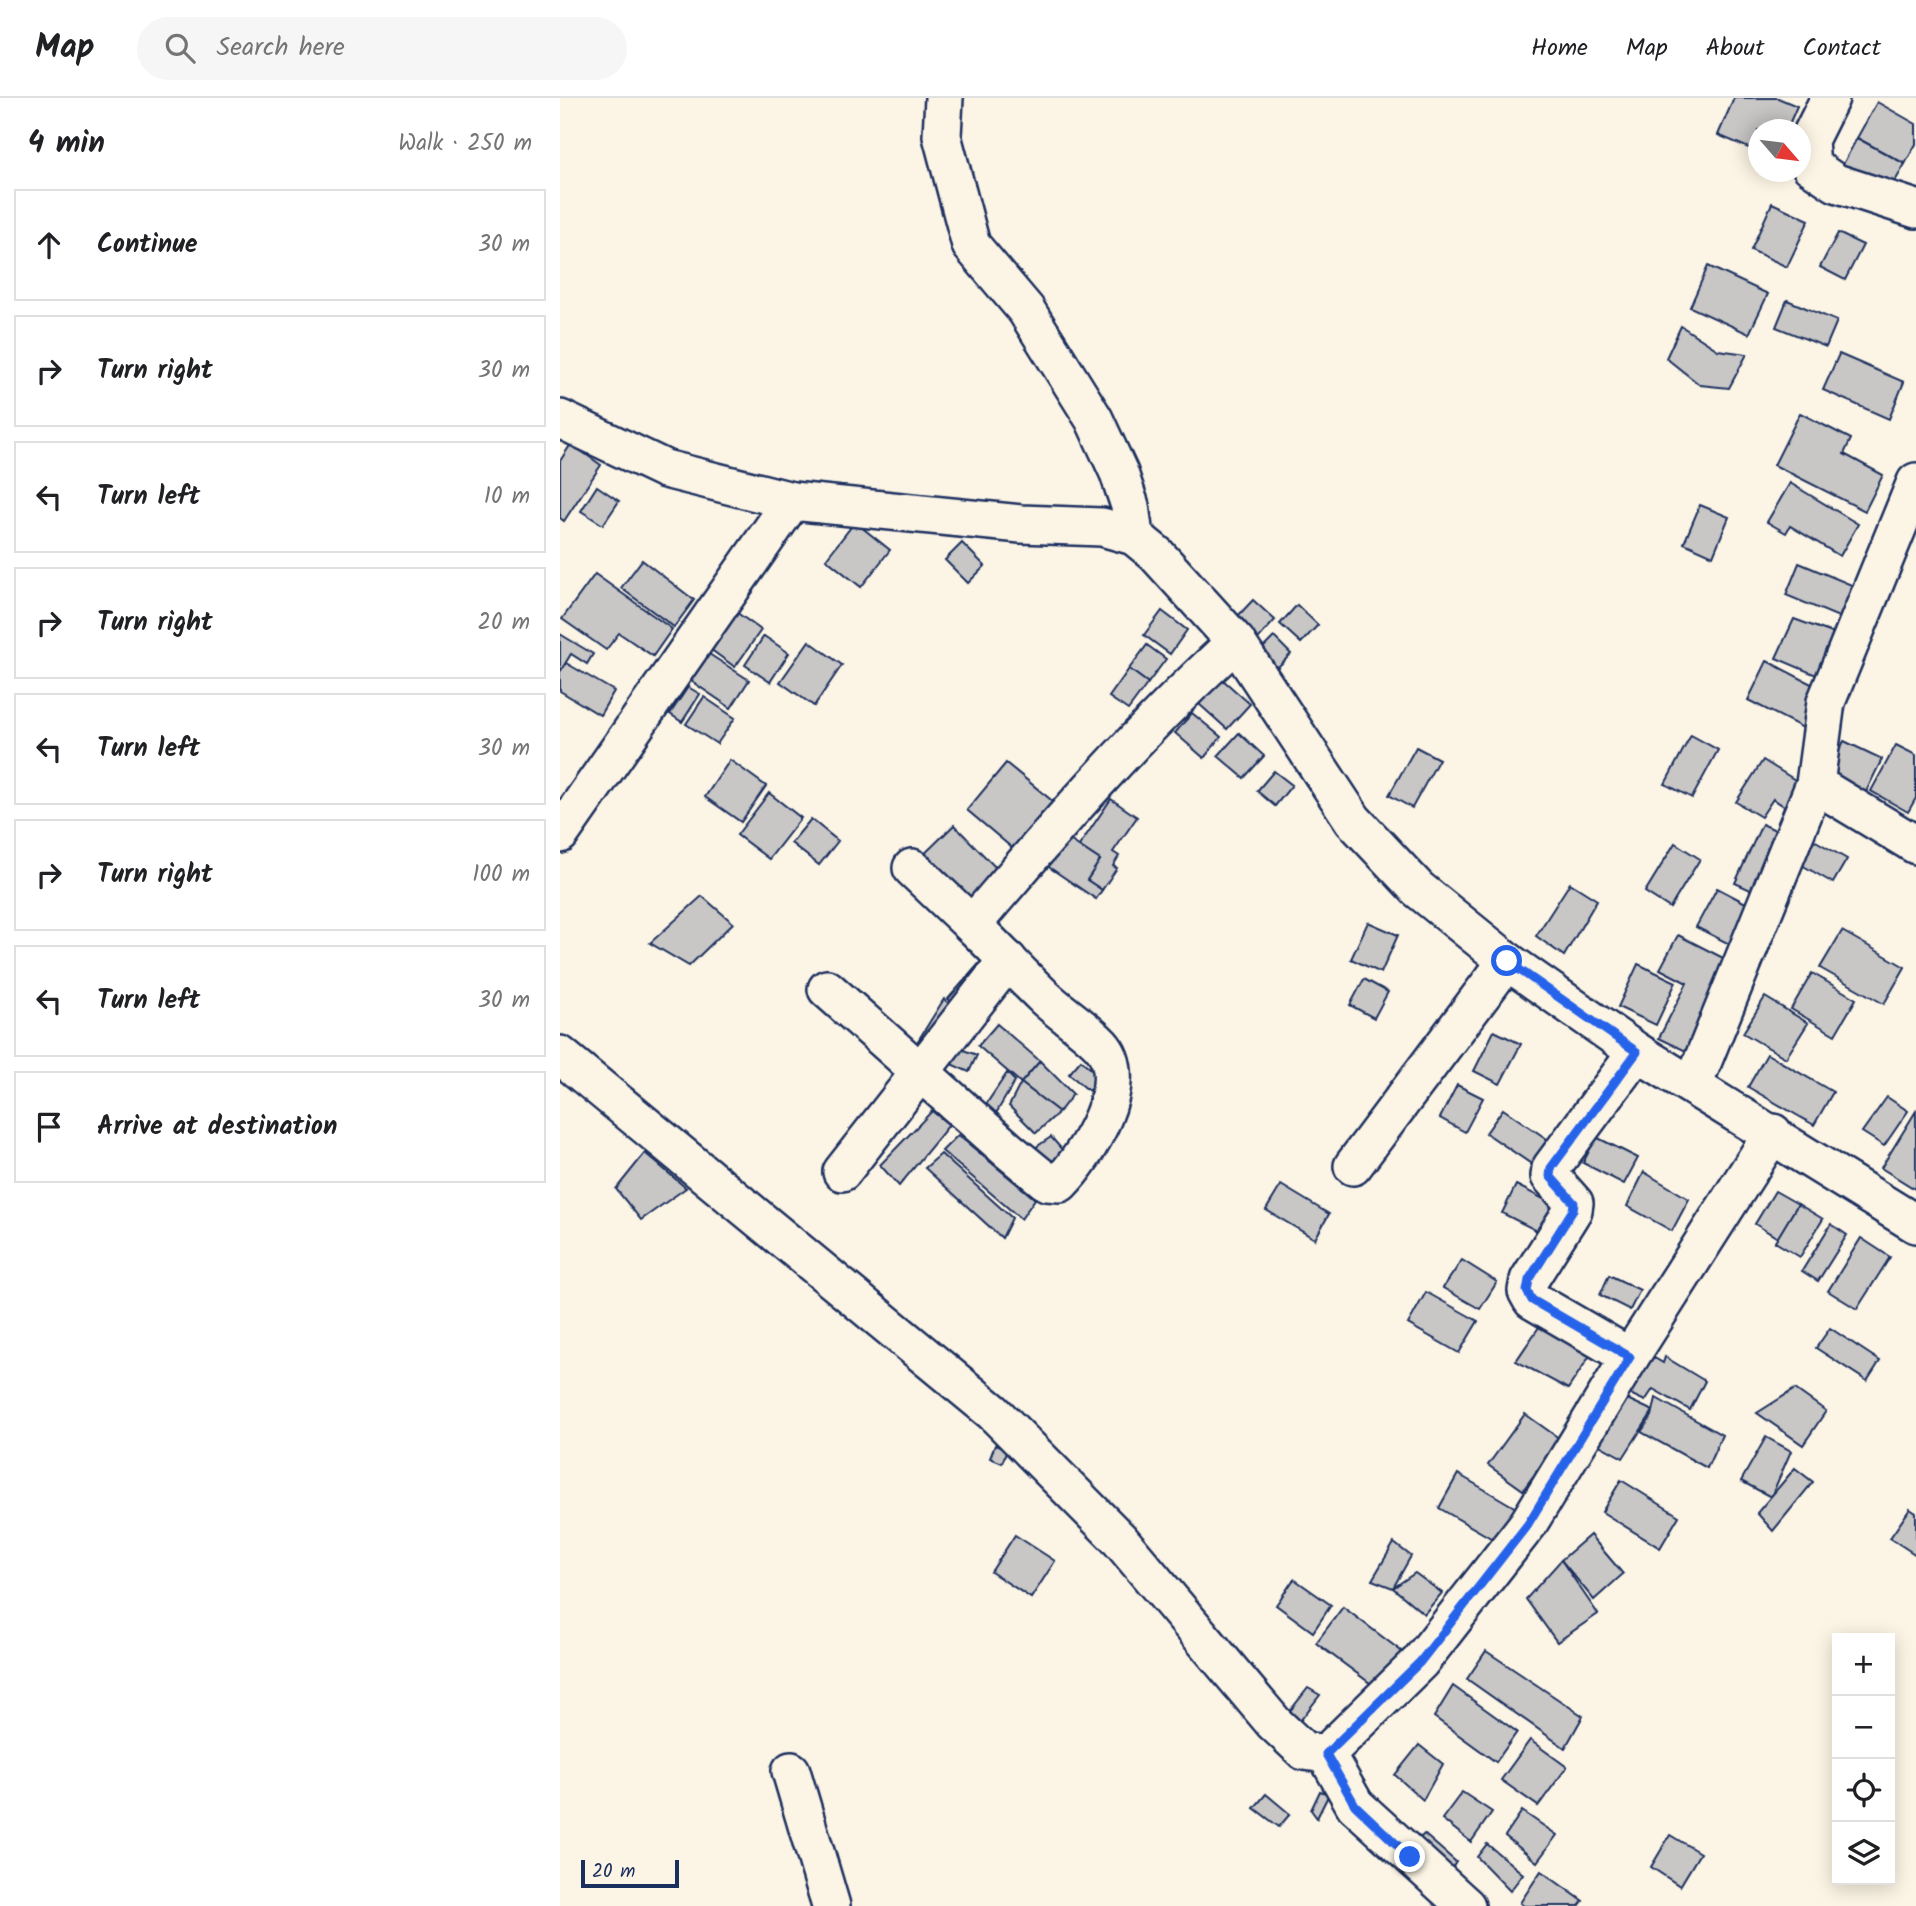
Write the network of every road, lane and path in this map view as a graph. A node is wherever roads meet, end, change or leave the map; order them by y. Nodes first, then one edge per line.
1 (944, 98) edge
2 (1830, 98) edge
3 (1916, 209) edge
4 (560, 419) edge
5 (1916, 481) edge
6 (792, 501) junction
7 (1134, 536) junction
8 (1236, 642) junction
9 (1815, 784) junction
10 (560, 834) edge
11 (1916, 845) edge
12 (912, 868) dead end
13 (972, 925) junction
14 (1008, 960) junction
15 (1507, 961) junction
16 (827, 989) dead end
17 (1637, 1052) junction
18 (560, 1055) edge
19 (919, 1073) junction
20 (1693, 1085) junction
21 (1773, 1133) junction
22 (1353, 1166) dead end
23 (842, 1172) dead end
24 (1916, 1224) edge
25 (1630, 1357) junction
26 (1326, 1754) junction
27 (791, 1771) dead end
28 (831, 1906) edge
29 (1466, 1906) edge

1 - 7 street
2 - 3 street
4 - 6 street
5 - 9 street
6 - 7 street
6 - 10 street
7 - 8 street
8 - 13 street
8 - 15 street
9 - 11 street
9 - 20 street
12 - 13 street
13 - 14 street
14 - 19 street
14 - 19 street
15 - 17 street
15 - 22 street
16 - 19 street
17 - 20 street
17 - 25 street
18 - 26 street
19 - 23 street
20 - 21 street
21 - 24 street
21 - 25 street
25 - 26 street
26 - 29 street
27 - 28 street

